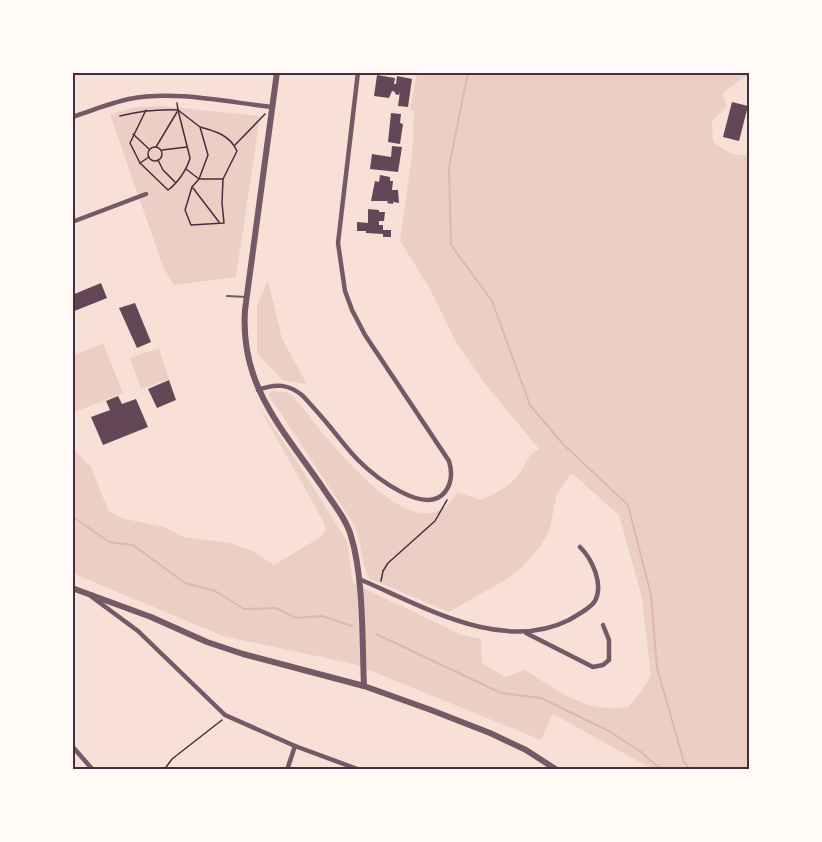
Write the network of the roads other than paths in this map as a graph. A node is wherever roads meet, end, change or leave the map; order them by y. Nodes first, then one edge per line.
1 (277, 72) edge
2 (358, 72) edge
3 (272, 107) junction
4 (72, 117) edge
5 (146, 194) dead end
6 (72, 222) edge
7 (227, 296) dead end
8 (247, 297) junction
9 (258, 390) junction
10 (580, 547) dead end
11 (359, 579) junction
12 (72, 588) edge
13 (88, 594) junction
14 (603, 625) dead end
15 (525, 632) junction
16 (364, 686) junction
17 (72, 746) edge
18 (295, 746) junction
19 (93, 770) edge
20 (287, 770) edge
21 (360, 770) edge
22 (556, 770) edge

1 - 3 street
2 - 9 street
3 - 4 street
3 - 8 street
5 - 6 street
7 - 8 lane
8 - 9 street
9 - 11 street
10 - 15 street
11 - 15 street
11 - 16 street
12 - 13 street
13 - 16 street
13 - 18 street
14 - 15 street
16 - 22 street
17 - 19 street
18 - 20 street
18 - 21 street

